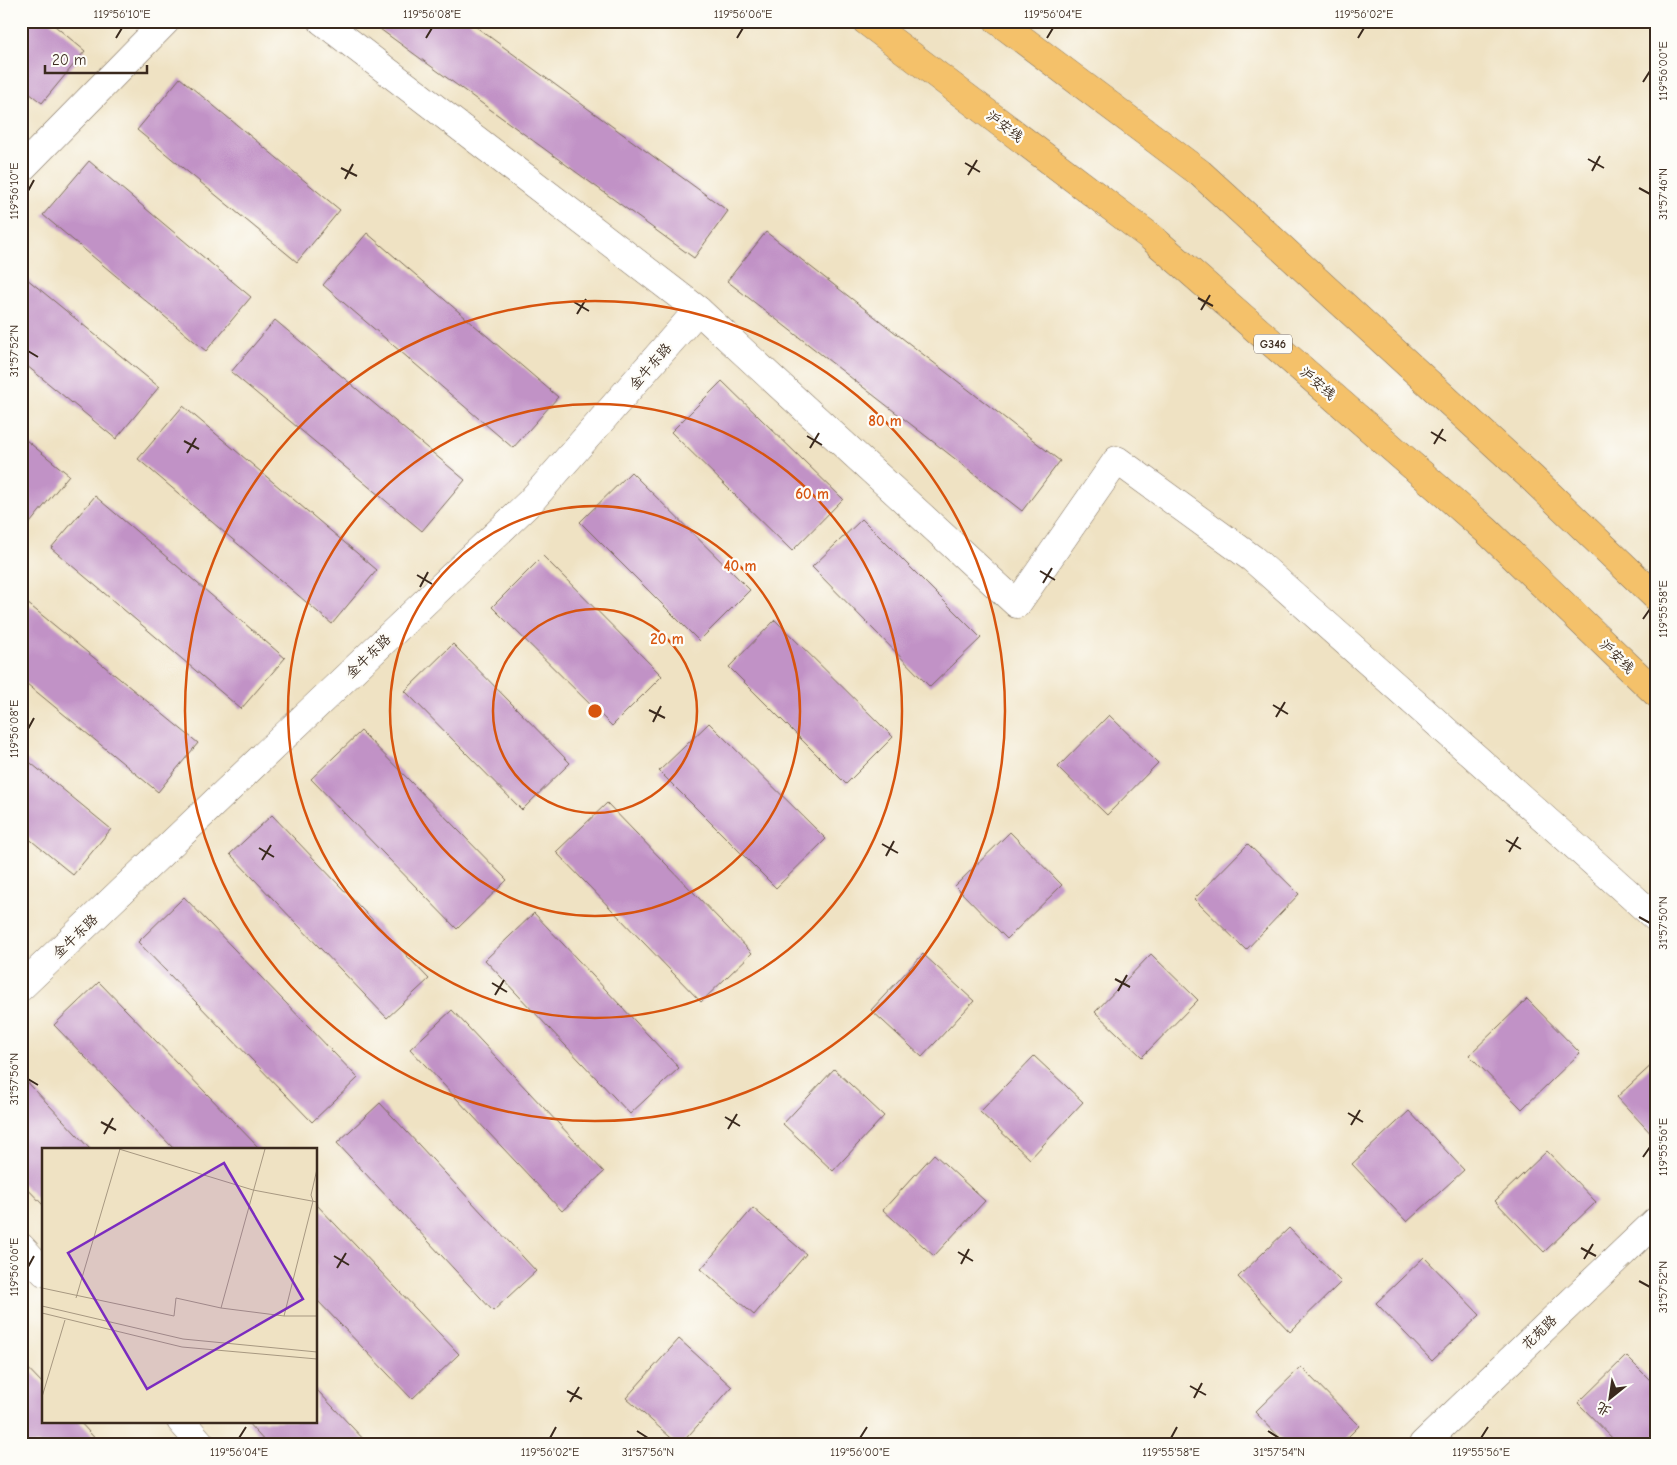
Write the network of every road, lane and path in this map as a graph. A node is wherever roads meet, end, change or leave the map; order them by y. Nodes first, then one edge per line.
1 (166, 21) edge
2 (322, 21) edge
3 (866, 21) edge
4 (998, 21) edge
5 (21, 169) edge
6 (698, 310) junction
7 (1656, 597) edge
8 (1656, 693) edge
9 (1656, 918) edge
10 (21, 987) edge
11 (1656, 1221) edge
12 (21, 1247) edge
13 (42, 1270) edge
14 (181, 1422) edge
15 (201, 1444) edge
16 (1423, 1444) edge

1 - 5 street
2 - 6 street
3 - 8 highway, 沪安线 / G346
4 - 7 highway
6 - 9 street
6 - 10 street, 金牛东路
11 - 16 street, 花苑路
12 - 13 street
14 - 15 street

